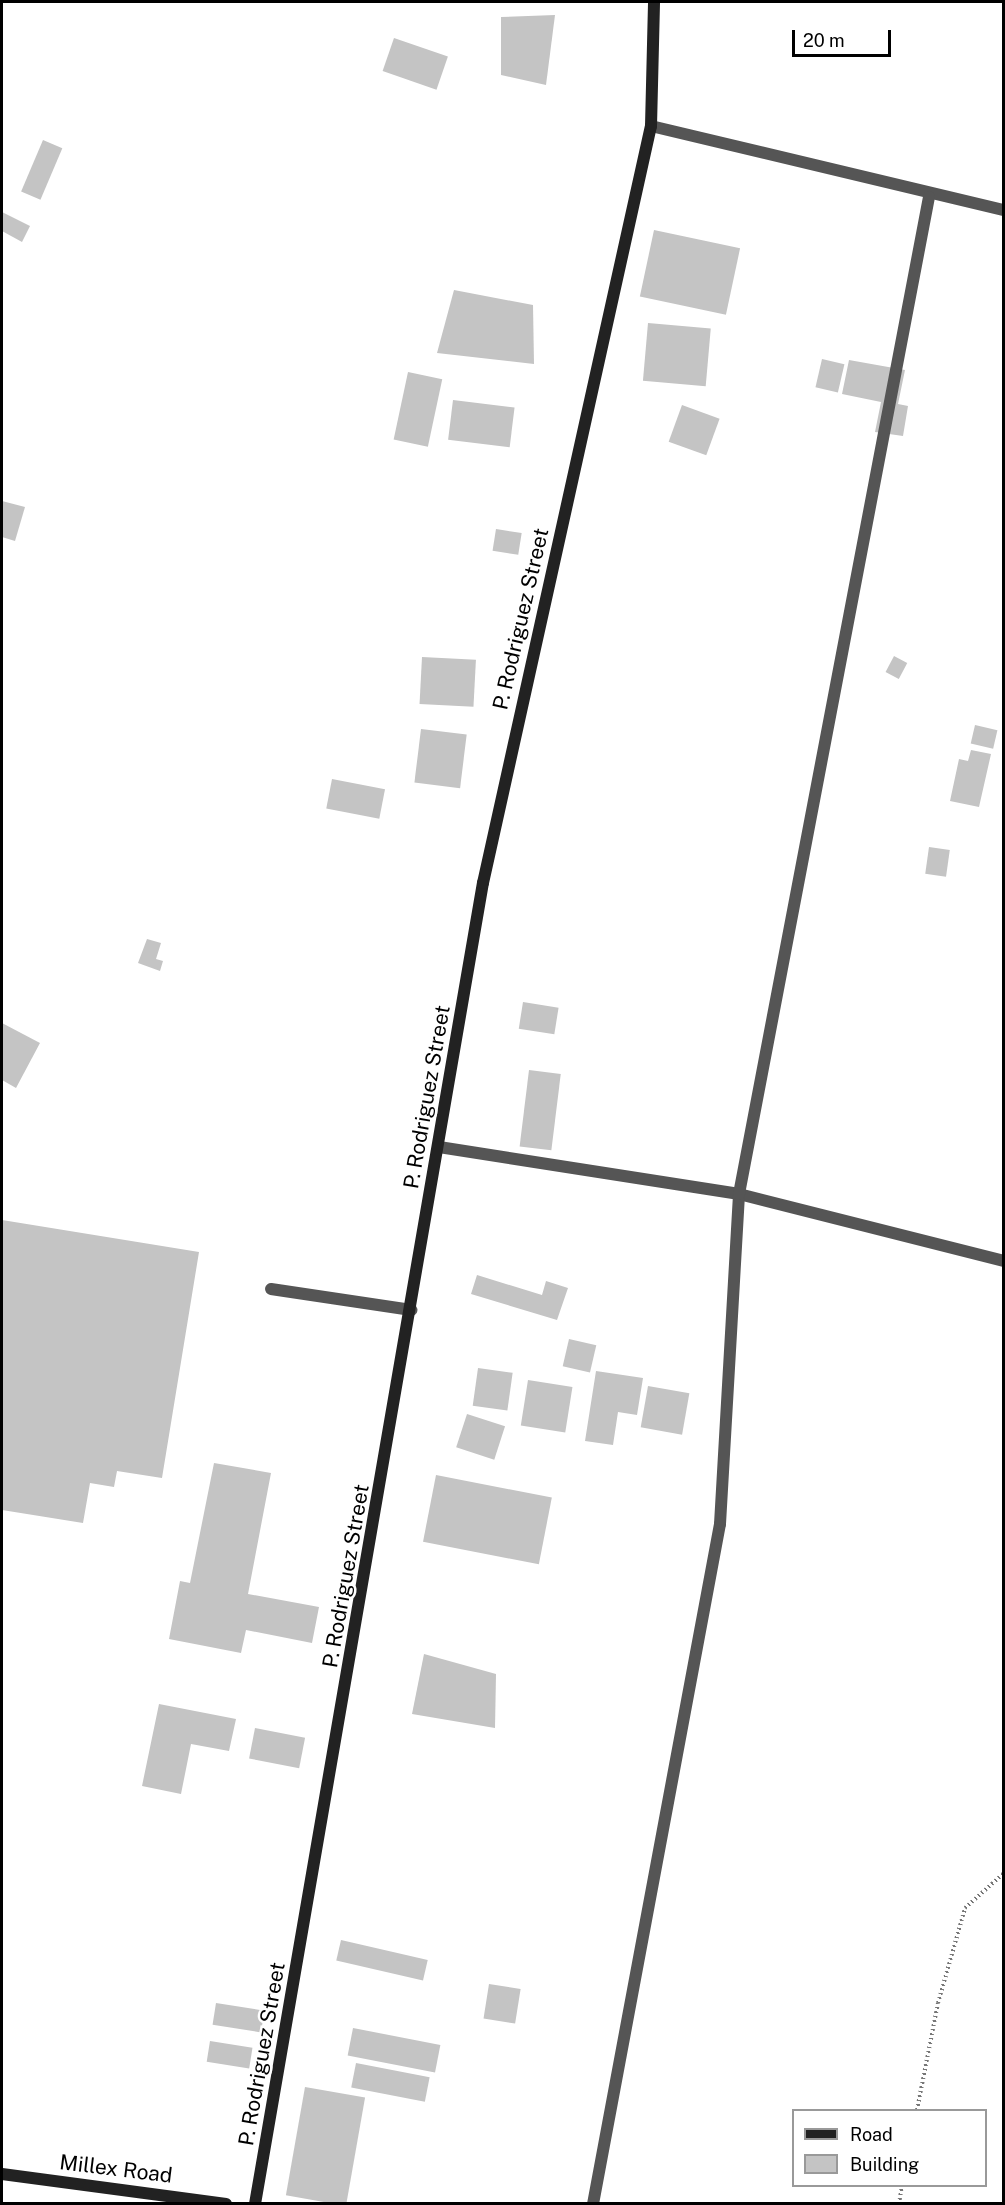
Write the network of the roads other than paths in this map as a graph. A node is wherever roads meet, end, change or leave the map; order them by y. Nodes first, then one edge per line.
1 (654, 2) edge
2 (651, 126) junction
3 (929, 197) junction
4 (1004, 210) edge
5 (439, 1147) junction
6 (739, 1194) junction
7 (1004, 1261) edge
8 (271, 1289) dead end
9 (411, 1310) junction
10 (2, 2174) edge
11 (226, 2204) edge
12 (255, 2204) edge
13 (593, 2204) edge

1 - 2 street, P. Rodriguez Street
2 - 3 street
2 - 5 street, P. Rodriguez Street
3 - 4 street
3 - 6 street
5 - 6 street
5 - 9 street, P. Rodriguez Street
6 - 7 street
6 - 13 street
8 - 9 street
9 - 12 street, P. Rodriguez Street
10 - 11 street, Millex Road

